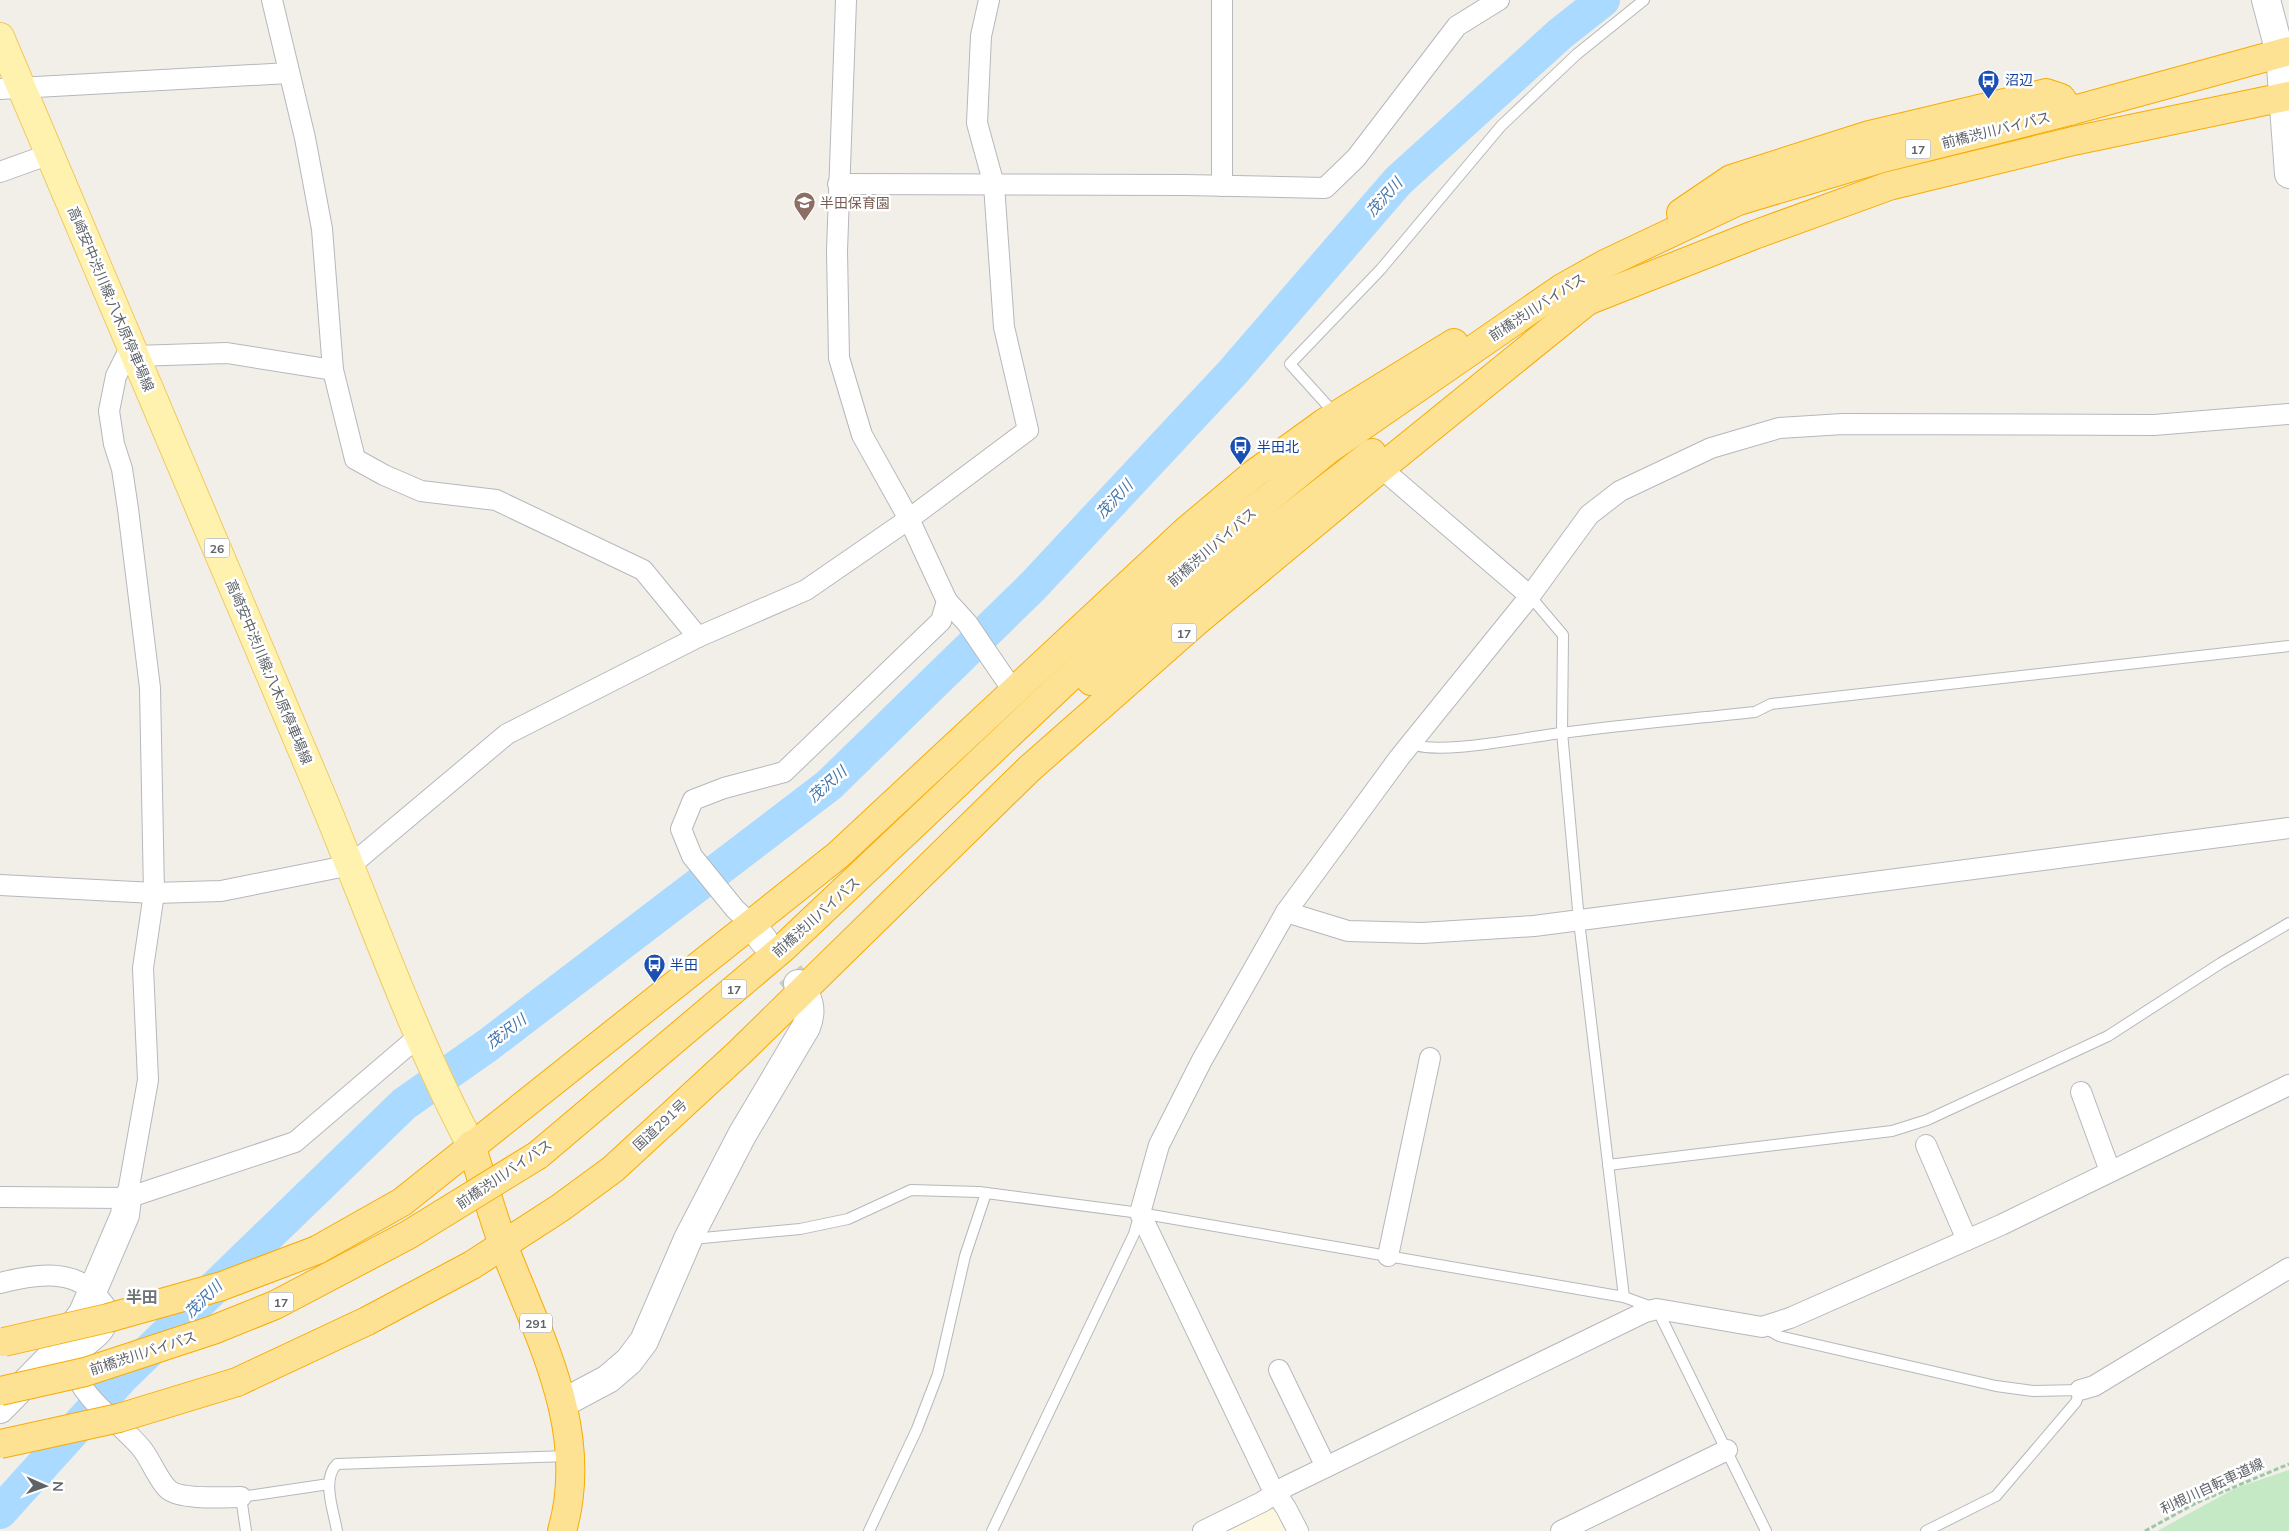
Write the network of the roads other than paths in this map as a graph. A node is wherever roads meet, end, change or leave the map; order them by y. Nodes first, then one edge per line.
1 (272, 0) edge
2 (846, 0) edge
3 (989, 0) edge
4 (1222, 0) edge
5 (1499, 0) edge
6 (1644, 0) edge
7 (2266, 0) edge
8 (0, 37) edge
9 (2284, 52) edge
10 (289, 73) junction
11 (11, 88) edge
12 (2286, 97) edge
13 (50, 154) junction
14 (0, 172) edge
15 (2289, 174) edge
16 (838, 184) junction
17 (994, 185) junction
18 (1222, 186) junction
19 (1562, 288) junction
20 (1587, 301) junction
21 (136, 356) junction
22 (334, 370) junction
23 (2289, 414) edge
24 (1337, 415) junction
25 (1380, 468) junction
26 (909, 519) junction
27 (1530, 596) junction
28 (947, 601) junction
29 (698, 638) junction
30 (2289, 646) edge
31 (1014, 692) junction
32 (1562, 732) junction
33 (1411, 743) junction
34 (925, 816) junction
35 (2289, 828) edge
36 (351, 865) junction
37 (0, 885) edge
38 (154, 893) junction
39 (1286, 912) junction
40 (1579, 921) junction
41 (2289, 923) edge
42 (750, 924) junction
43 (801, 987) junction
44 (424, 1048) junction
45 (1430, 1058) dead end
46 (2289, 1085) edge
47 (2081, 1092) dead end
48 (471, 1145) junction
49 (1926, 1145) dead end
50 (1608, 1165) junction
51 (2110, 1171) junction
52 (986, 1193) junction
53 (0, 1197) edge
54 (128, 1198) junction
55 (1140, 1213) junction
56 (688, 1239) junction
57 (1967, 1240) junction
58 (504, 1246) junction
59 (1388, 1256) junction
60 (2289, 1268) edge
61 (0, 1283) edge
62 (92, 1290) junction
63 (1624, 1297) junction
64 (1657, 1309) junction
65 (1762, 1327) junction
66 (2, 1343) edge
67 (1279, 1370) dead end
68 (2080, 1390) junction
69 (0, 1392) edge
70 (563, 1403) junction
71 (0, 1409) edge
72 (0, 1444) edge
73 (1726, 1450) junction
74 (571, 1456) junction
75 (1326, 1467) junction
76 (329, 1484) junction
77 (1276, 1493) junction
78 (241, 1497) junction
79 (246, 1531) edge
80 (337, 1531) edge
81 (562, 1531) edge
82 (869, 1531) edge
83 (992, 1531) edge
84 (1203, 1531) edge
85 (1298, 1531) edge
86 (1561, 1531) edge
87 (1766, 1531) edge
88 (1926, 1531) edge

1 - 10 street
2 - 16 street
3 - 17 street
4 - 18 street
5 - 18 street
6 - 24 lane
7 - 9 street
8 - 11 main road, 高崎安中渋川線;八木原停車場線 / 26
9 - 12 street
9 - 19 highway, 前橋渋川バイパス / 17
10 - 11 street
10 - 22 street
11 - 13 main road, 高崎安中渋川線;八木原停車場線 / 26
12 - 15 street
12 - 20 highway, 前橋渋川バイパス / 17
13 - 14 street
13 - 21 main road, 高崎安中渋川線;八木原停車場線 / 26
16 - 17 street
16 - 26 street
17 - 18 street
17 - 26 street
19 - 24 highway, 17
19 - 34 highway, 前橋渋川バイパス / 17
20 - 25 highway, 17
20 - 34 highway, 前橋渋川バイパス / 17
21 - 22 street
21 - 36 main road, 高崎安中渋川線;八木原停車場線 / 26
21 - 38 street
22 - 29 street
23 - 27 street
24 - 31 highway, 17
25 - 27 street
25 - 43 highway, 17
26 - 28 street
26 - 29 street
27 - 32 lane
27 - 33 street
28 - 31 street
28 - 42 street
29 - 36 street
30 - 32 lane
31 - 42 highway, 17
32 - 33 lane
32 - 40 lane
33 - 39 street
34 - 69 highway, 前橋渋川バイパス / 17, bridge
35 - 40 street
36 - 38 street
36 - 44 main road, 高崎安中渋川線;八木原停車場線 / 26
37 - 38 street
38 - 54 street
39 - 40 street
39 - 55 street
40 - 50 lane
41 - 50 lane
42 - 48 highway, 17
43 - 56 street
43 - 58 highway, 国道291号 / 17
44 - 48 main road, 26
44 - 54 street
45 - 59 street
46 - 51 street
47 - 51 street
48 - 58 highway, 291
48 - 66 highway, 17, bridge
49 - 57 street
50 - 63 lane
51 - 57 street
52 - 55 lane
52 - 56 lane
52 - 82 lane
53 - 54 street
54 - 62 street
55 - 59 lane
55 - 77 street
55 - 83 lane
56 - 70 street
57 - 65 street
58 - 70 highway, 291
58 - 72 highway, 17, bridge
59 - 63 lane
60 - 68 street
61 - 62 street
62 - 71 street
62 - 78 street
63 - 64 lane
64 - 65 street
64 - 73 lane
64 - 75 street
65 - 68 lane
67 - 75 street
68 - 88 lane
70 - 74 highway, 291
73 - 86 street
73 - 87 lane
74 - 76 lane
74 - 81 highway, 291
75 - 77 street
76 - 78 lane
76 - 80 lane
77 - 84 street
77 - 85 street
78 - 79 lane

